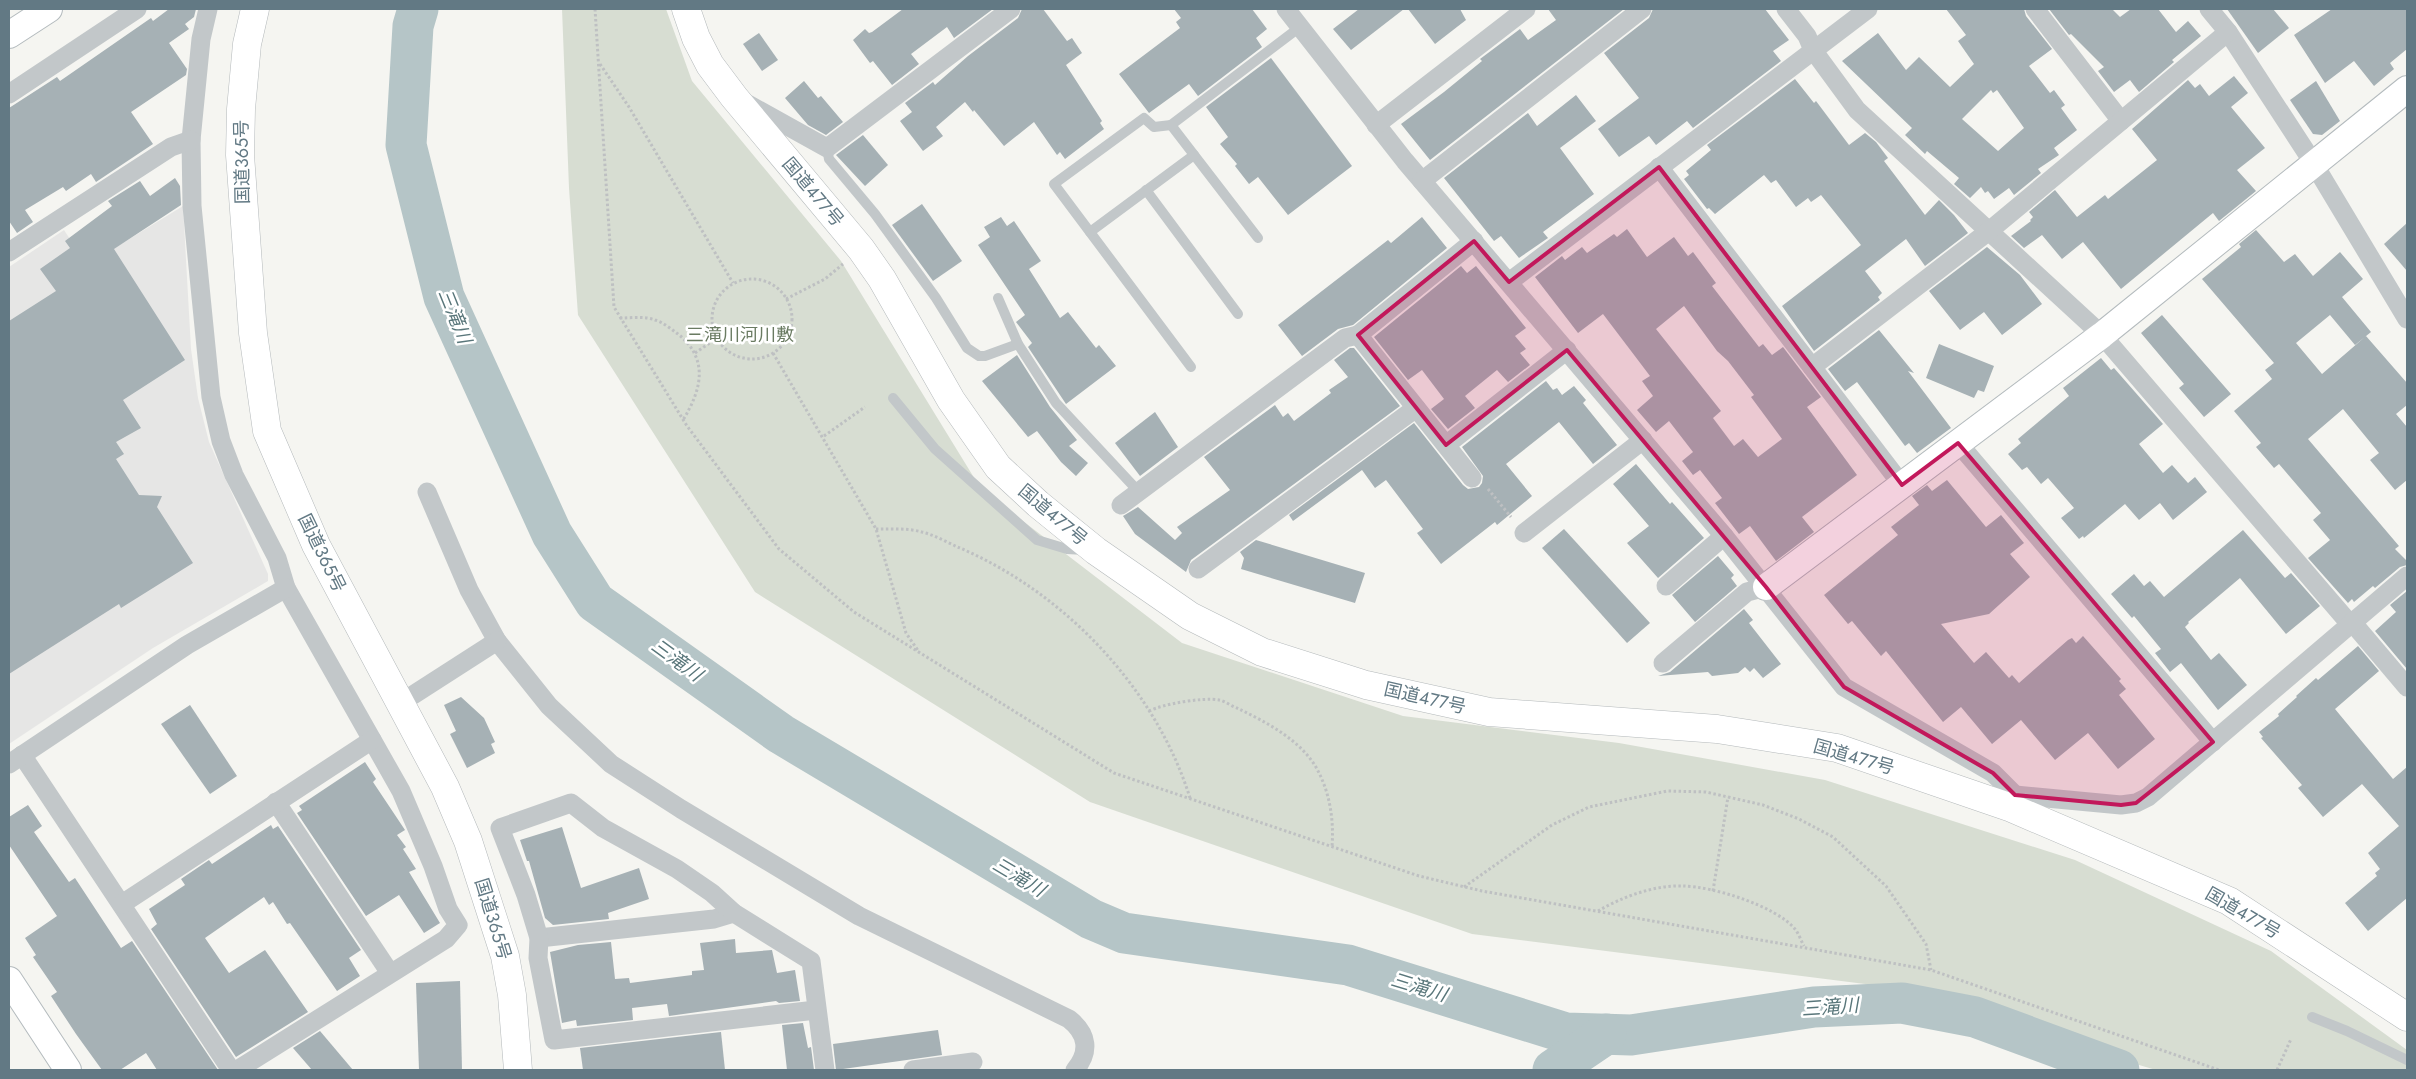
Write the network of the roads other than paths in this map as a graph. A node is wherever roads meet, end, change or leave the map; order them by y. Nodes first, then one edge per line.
1 (49, 9) edge
2 (137, 9) edge
3 (208, 9) edge
4 (254, 9) edge
5 (686, 9) edge
6 (1011, 9) edge
7 (1286, 9) edge
8 (1526, 9) edge
9 (1642, 9) edge
10 (1786, 9) edge
11 (1868, 9) edge
12 (2035, 9) edge
13 (2209, 9) edge
14 (1300, 27) junction
15 (2228, 32) junction
16 (9, 35) edge
17 (1813, 50) junction
18 (2407, 89) edge
19 (9, 94) edge
20 (734, 97) junction
21 (2121, 121) junction
22 (1376, 124) junction
23 (1171, 125) junction
24 (191, 140) junction
25 (827, 148) junction
26 (1194, 155) junction
27 (2314, 164) junction
28 (1659, 168) junction
29 (1422, 181) junction
30 (1146, 190) junction
31 (1989, 231) junction
32 (1090, 232) junction
33 (1258, 238) dead end
34 (1474, 241) junction
35 (9, 252) edge
36 (1509, 282) junction
37 (998, 298) dead end
38 (1238, 314) dead end
39 (2407, 319) edge
40 (1358, 335) junction
41 (2102, 335) junction
42 (1018, 344) junction
43 (1567, 350) junction
44 (1191, 367) dead end
45 (1812, 367) junction
46 (893, 398) dead end
47 (1416, 408) junction
48 (1643, 440) junction
49 (1958, 443) junction
50 (1446, 445) junction
51 (1472, 478) road end
52 (1902, 485) junction
53 (427, 492) dead end
54 (1139, 492) junction
55 (1121, 505) dead end
56 (1524, 533) road end
57 (1724, 536) junction
58 (1096, 551) junction
59 (1198, 569) dead end
60 (2407, 576) edge
61 (1666, 586) dead end
62 (1766, 587) junction
63 (286, 588) junction
64 (2351, 623) junction
65 (497, 641) junction
66 (1663, 663) dead end
67 (2407, 687) edge
68 (412, 695) dead end
69 (372, 740) junction
70 (2213, 742) junction
71 (16, 759) edge
72 (2012, 801) junction
73 (276, 802) junction
74 (122, 904) junction
75 (734, 913) junction
76 (539, 938) junction
77 (390, 973) junction
78 (9, 980) edge
79 (816, 1010) junction
80 (2312, 1017) dead end
81 (2407, 1017) edge
82 (2407, 1060) edge
83 (973, 1062) dead end
84 (68, 1070) edge
85 (231, 1070) edge
86 (237, 1070) edge
87 (518, 1070) edge
88 (825, 1070) edge
89 (913, 1070) edge
90 (1075, 1070) edge

1 - 16 street
2 - 19 street
3 - 24 street
4 - 87 highway, 国道365号
5 - 20 highway, 国道477号
6 - 25 street
7 - 14 street
8 - 22 street
9 - 29 street
10 - 17 street
11 - 17 street
12 - 21 street
13 - 15 street
14 - 22 street
14 - 23 lane
15 - 21 street
15 - 27 street
17 - 28 street
17 - 31 street
18 - 27 street
20 - 25 street
20 - 58 highway, 国道477号
21 - 31 street
22 - 29 street
23 - 26 lane
23 - 32 lane
24 - 35 street
24 - 63 street
25 - 42 lane
26 - 30 lane
26 - 33 lane
27 - 39 street
27 - 41 street
28 - 36 street
28 - 45 street
29 - 34 street
30 - 32 lane
30 - 38 lane
31 - 41 street
31 - 45 street
32 - 44 lane
34 - 36 street
34 - 40 street
36 - 43 street
37 - 42 lane
40 - 47 street
40 - 54 street
41 - 49 street
41 - 64 street
42 - 54 lane
43 - 48 street
43 - 50 street
45 - 52 street
46 - 58 lane
47 - 50 street
47 - 59 street
48 - 56 street
48 - 57 street
49 - 52 street
49 - 70 street
50 - 51 street
52 - 62 street
53 - 65 street
54 - 55 street
57 - 61 street
57 - 62 street
58 - 72 highway, 国道477号
60 - 64 street
62 - 66 street
62 - 72 street
63 - 69 street
63 - 71 street
64 - 67 street
64 - 70 street
65 - 68 street
65 - 90 street
69 - 73 street
69 - 77 street
70 - 72 street
71 - 74 street
72 - 81 highway, 国道477号
73 - 74 street
73 - 77 street
74 - 85 street
75 - 76 street
75 - 76 street
75 - 79 street
76 - 79 street
77 - 86 street
78 - 84 street
79 - 88 street
80 - 82 lane
83 - 89 street

